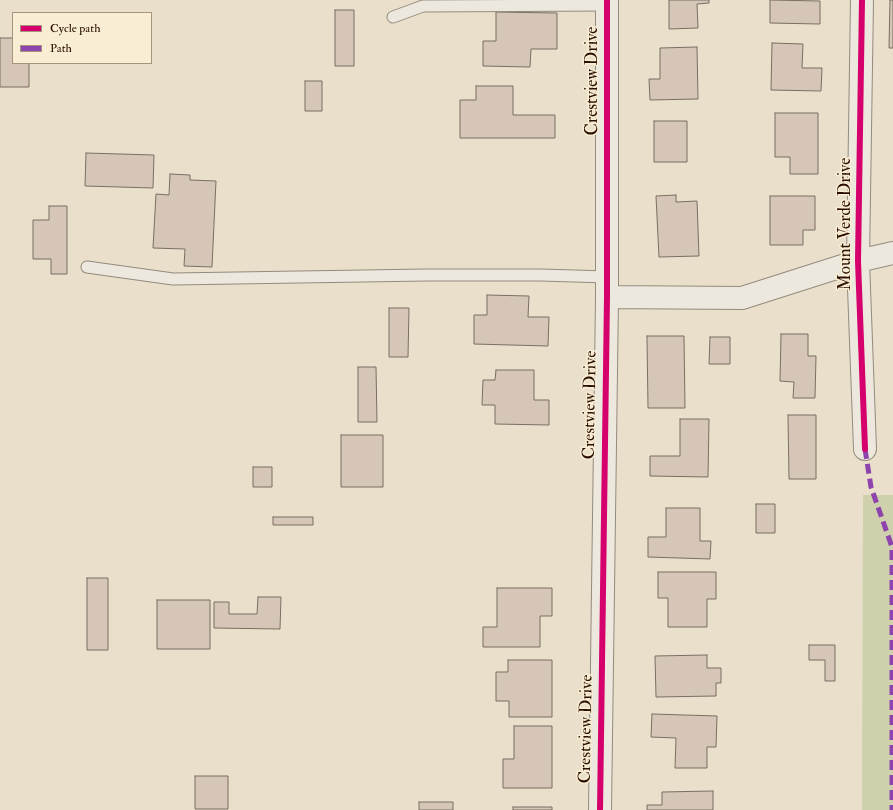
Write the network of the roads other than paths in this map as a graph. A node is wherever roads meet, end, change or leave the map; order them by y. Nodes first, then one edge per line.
1 (862, 0) edge
2 (607, 2) edge
3 (393, 16) dead end
4 (893, 253) edge
5 (858, 261) junction
6 (87, 267) dead end
7 (607, 287) junction
8 (864, 449) dead end
9 (600, 810) edge

1 - 5 street, Mount Verde Drive
2 - 3 lane
2 - 7 street, Crestview Drive
4 - 5 street
5 - 7 street
5 - 8 street, Mount Verde Drive
6 - 7 lane
7 - 9 street, Crestview Drive

